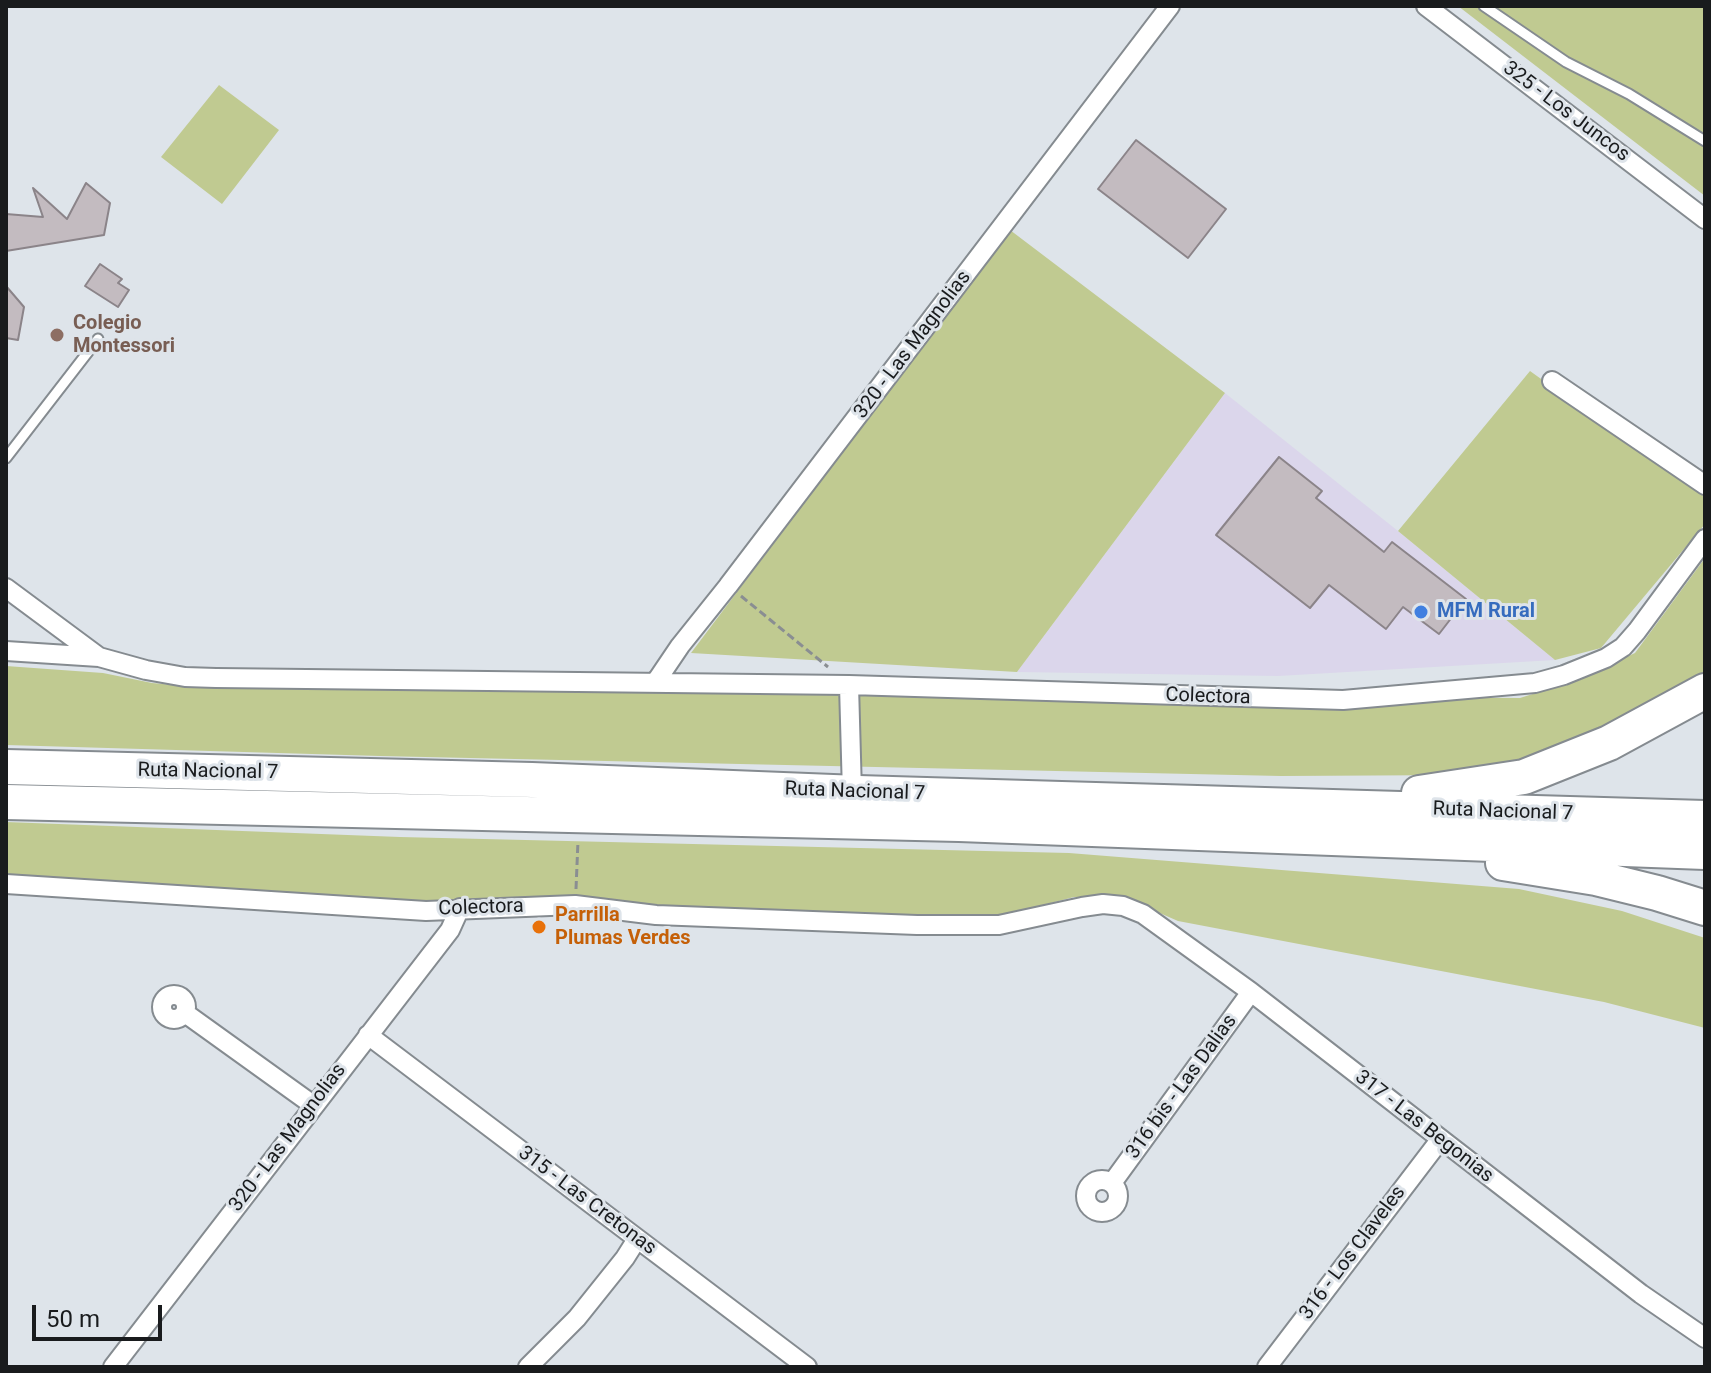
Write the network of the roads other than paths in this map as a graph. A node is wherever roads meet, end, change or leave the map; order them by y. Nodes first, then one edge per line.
1 (1170, 6) edge
2 (1426, 6) edge
3 (1484, 6) edge
4 (1705, 141) edge
5 (1705, 219) edge
6 (98, 339) dead end
7 (1552, 381) dead end
8 (6, 458) edge
9 (1705, 485) edge
10 (1705, 539) edge
11 (6, 588) edge
12 (6, 651) edge
13 (99, 657) junction
14 (655, 683) junction
15 (849, 685) junction
16 (1705, 691) edge
17 (6, 767) edge
18 (852, 793) junction
19 (6, 802) edge
20 (1285, 805) junction
21 (1705, 818) edge
22 (1344, 839) junction
23 (1705, 852) edge
24 (6, 884) edge
25 (460, 908) junction
26 (1705, 908) edge
27 (1143, 914) joint
28 (1251, 992) junction
29 (185, 1013) dead end
30 (368, 1035) junction
31 (313, 1105) junction
32 (1440, 1140) junction
33 (1112, 1183) dead end
34 (637, 1239) junction
35 (1703, 1332) edge
36 (113, 1367) edge
37 (528, 1367) edge
38 (807, 1367) edge
39 (1267, 1367) edge

1 - 14 street, 320 - Las Magnolias
2 - 5 street, 325 - Los Juncos
3 - 4 lane
6 - 8 lane
7 - 9 street
10 - 15 street, Colectora
11 - 13 street
12 - 13 street, Colectora
13 - 14 street, Colectora
14 - 15 street, Colectora
15 - 18 street
16 - 20 highway
17 - 18 highway, Ruta Nacional 7
18 - 20 highway, Ruta Nacional 7
19 - 22 highway, Ruta Nacional 7
20 - 21 highway, Ruta Nacional 7
22 - 23 highway, Ruta Nacional 7
22 - 26 highway
24 - 25 street, Colectora
25 - 27 street, Colectora
25 - 30 street, 320 - Las Magnolias
27 - 28 street, 317 - Las Begonias
28 - 32 street, 317 - Las Begonias
28 - 33 street, 316 bis - Las Dalias
29 - 31 street
30 - 31 street, 320 - Las Magnolias
30 - 34 street, 315 - Las Cretonas
31 - 36 street, 320 - Las Magnolias
32 - 35 street, 317 - Las Begonias
32 - 39 street, 316 - Los Claveles
34 - 37 street
34 - 38 street, 315 - Las Cretonas

